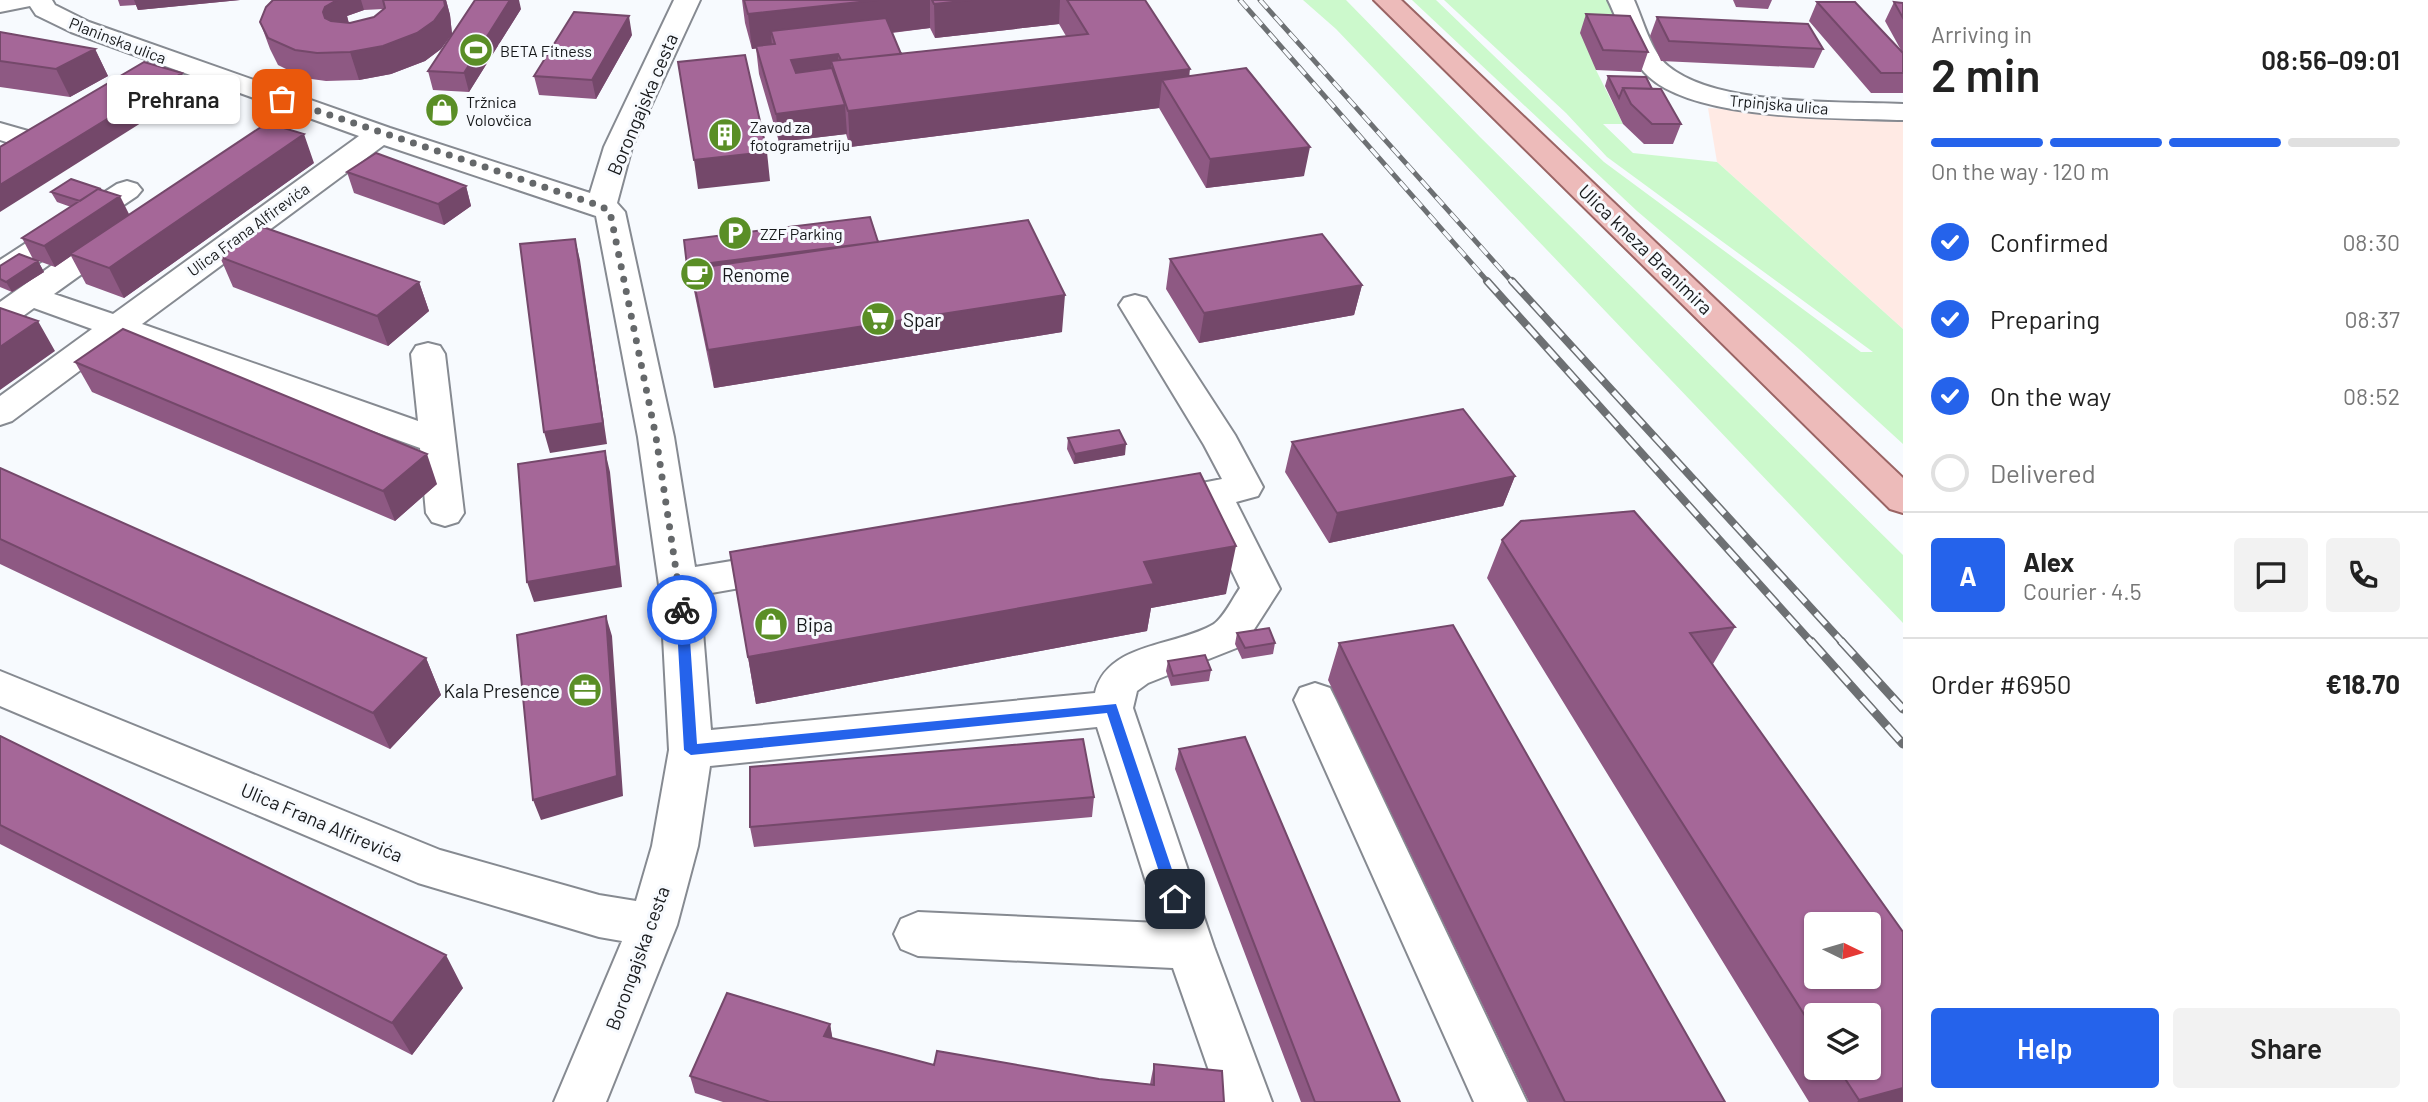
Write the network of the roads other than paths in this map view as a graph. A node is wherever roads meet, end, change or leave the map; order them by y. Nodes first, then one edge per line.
1 (24, 0) edge
2 (39, 0) edge
3 (687, 0) edge
4 (1387, 0) edge
5 (1621, 0) edge
6 (0, 4) edge
7 (164, 57) junction
8 (131, 75) edge
9 (1903, 112) edge
10 (24, 131) edge
11 (380, 134) junction
12 (0, 153) edge
13 (601, 206) junction
14 (0, 274) edge
15 (30, 296) junction
16 (1136, 305) dead end
17 (0, 317) edge
18 (117, 325) junction
19 (428, 354) dead end
20 (0, 413) edge
21 (437, 440) junction
22 (1213, 494) junction
23 (1903, 500) edge
24 (1130, 508) edge
25 (444, 513) dead end
26 (814, 561) edge
27 (679, 584) junction
28 (0, 688) edge
29 (1315, 700) dead end
30 (1112, 708) junction
31 (691, 750) junction
32 (653, 925) junction
33 (918, 934) dead end
34 (1190, 947) junction
35 (580, 1102) edge
36 (1246, 1102) edge
37 (1501, 1102) edge

1 - 6 street
2 - 7 street, Planinska ulica
3 - 13 street, Borongajska cesta
4 - 23 main road, Ulica kneza Branimira
5 - 9 street, Trpinjska ulica
7 - 8 street
7 - 11 street, Planinska ulica
10 - 12 street
11 - 13 street, Planinska ulica
11 - 18 street, Ulica Frana Alfirevića
13 - 27 street, Borongajska cesta
14 - 15 street
15 - 17 street
15 - 18 street
16 - 22 street
18 - 20 street, Ulica Frana Alfirevića
18 - 21 street
19 - 21 street
21 - 25 street
22 - 24 street
22 - 30 street
26 - 27 street
27 - 31 street, Borongajska cesta
28 - 32 street, Ulica Frana Alfirevića
29 - 37 street
30 - 31 street
30 - 34 street
31 - 32 street, Borongajska cesta
32 - 35 street, Borongajska cesta
33 - 34 street
34 - 36 street

